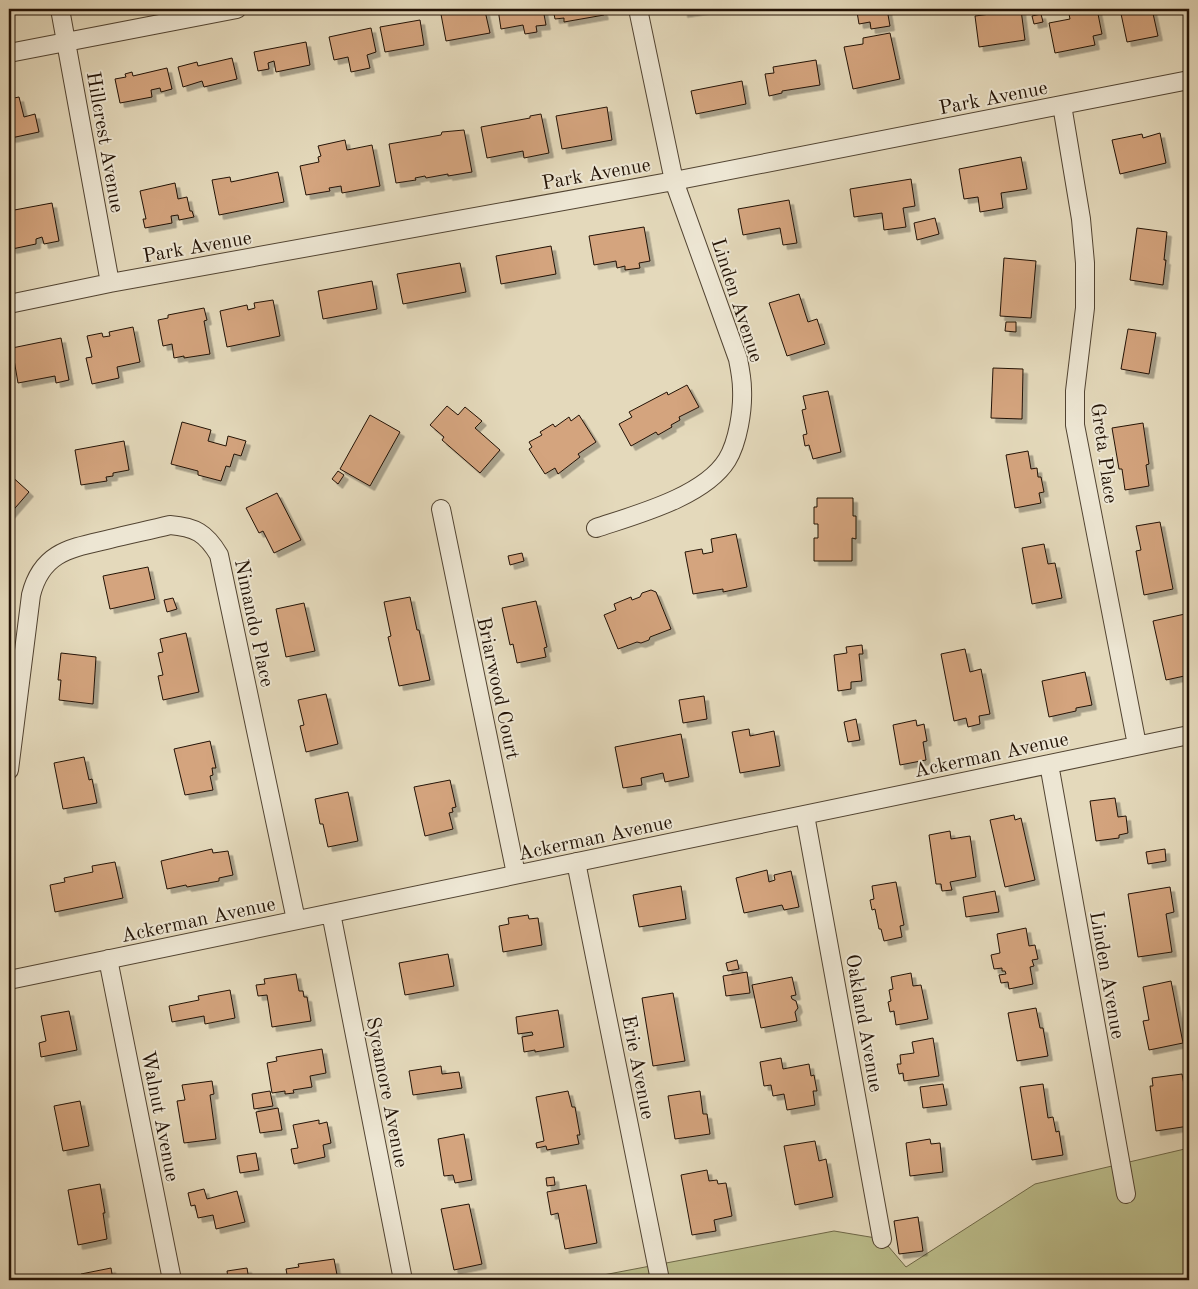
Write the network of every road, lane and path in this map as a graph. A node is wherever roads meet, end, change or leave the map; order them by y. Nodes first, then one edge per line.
1 (60, 9) edge
2 (237, 9) edge
3 (638, 9) edge
4 (66, 42) junction
5 (9, 53) edge
6 (1189, 80) edge
7 (1062, 105) junction
8 (674, 181) junction
9 (110, 283) junction
10 (9, 304) edge
11 (441, 510) dead end
12 (596, 528) dead end
13 (1189, 735) edge
14 (1137, 746) junction
15 (1049, 764) junction
16 (9, 770) edge
17 (805, 815) junction
18 (576, 862) junction
19 (516, 874) junction
20 (331, 913) junction
21 (296, 920) junction
22 (108, 959) junction
23 (9, 980) edge
24 (1126, 1194) dead end
25 (882, 1239) dead end
26 (172, 1280) edge
27 (403, 1280) edge
28 (660, 1280) edge

1 - 4 street, Hillcrest Avenue
2 - 4 street
3 - 8 street, Linden Avenue
4 - 5 street
4 - 9 street, Hillcrest Avenue
6 - 7 street, Park Avenue
7 - 8 street, Park Avenue
7 - 14 street, Greta Place
8 - 9 street, Park Avenue
8 - 12 street, Linden Avenue
9 - 10 street, Park Avenue
11 - 19 street, Briarwood Court
13 - 14 street, Ackerman Avenue
14 - 15 street, Ackerman Avenue
15 - 17 street, Ackerman Avenue
15 - 24 street, Linden Avenue
16 - 21 street, Nimando Place
17 - 18 street, Ackerman Avenue
17 - 25 street, Oakland Avenue
18 - 19 street, Ackerman Avenue
18 - 28 street, Erie Avenue
19 - 20 street, Ackerman Avenue
20 - 21 street, Ackerman Avenue
20 - 27 street, Sycamore Avenue
21 - 22 street, Ackerman Avenue
22 - 23 street, Ackerman Avenue
22 - 26 street, Walnut Avenue

